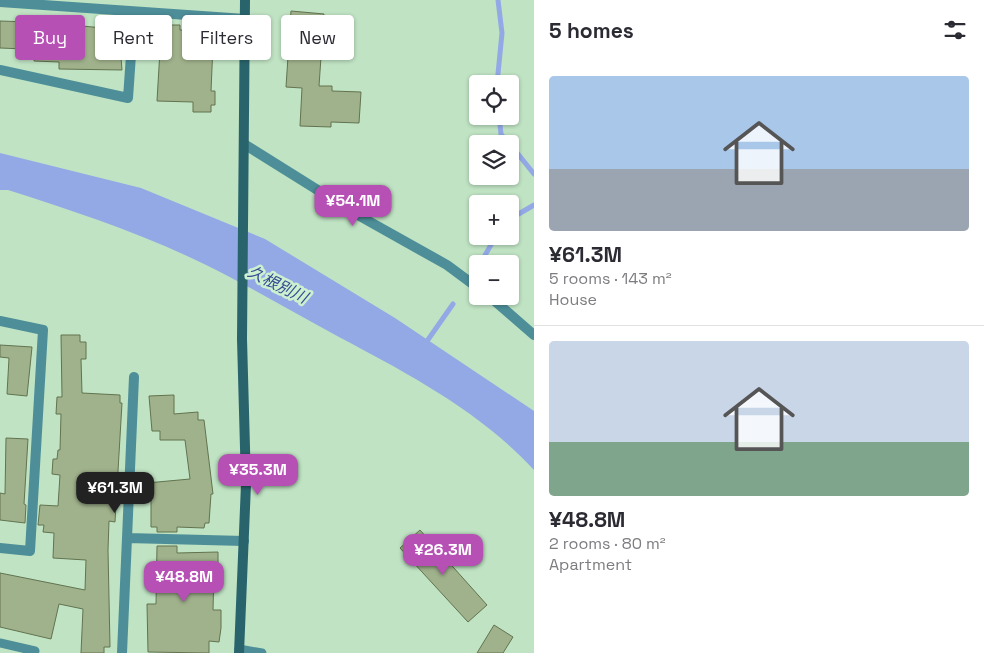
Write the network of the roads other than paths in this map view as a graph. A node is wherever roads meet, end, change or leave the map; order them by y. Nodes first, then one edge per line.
1 (245, 0) edge
2 (0, 2) edge
3 (134, 12) junction
4 (182, 15) edge
5 (245, 15) edge
6 (245, 60) edge
7 (0, 70) edge
8 (244, 144) junction
9 (469, 282) edge
10 (499, 305) edge
11 (0, 321) edge
12 (534, 335) edge
13 (134, 376) dead end
14 (127, 538) junction
15 (244, 541) junction
16 (0, 548) edge
17 (0, 643) edge
18 (239, 651) edge
19 (35, 652) dead end
20 (122, 653) edge
21 (262, 653) edge

1 - 5 street
2 - 3 street
3 - 4 street
3 - 7 street
6 - 8 street
8 - 9 street
8 - 15 street
10 - 12 street
11 - 16 street
13 - 14 street
14 - 15 street
14 - 20 street
15 - 18 street
17 - 19 lane
18 - 21 lane

